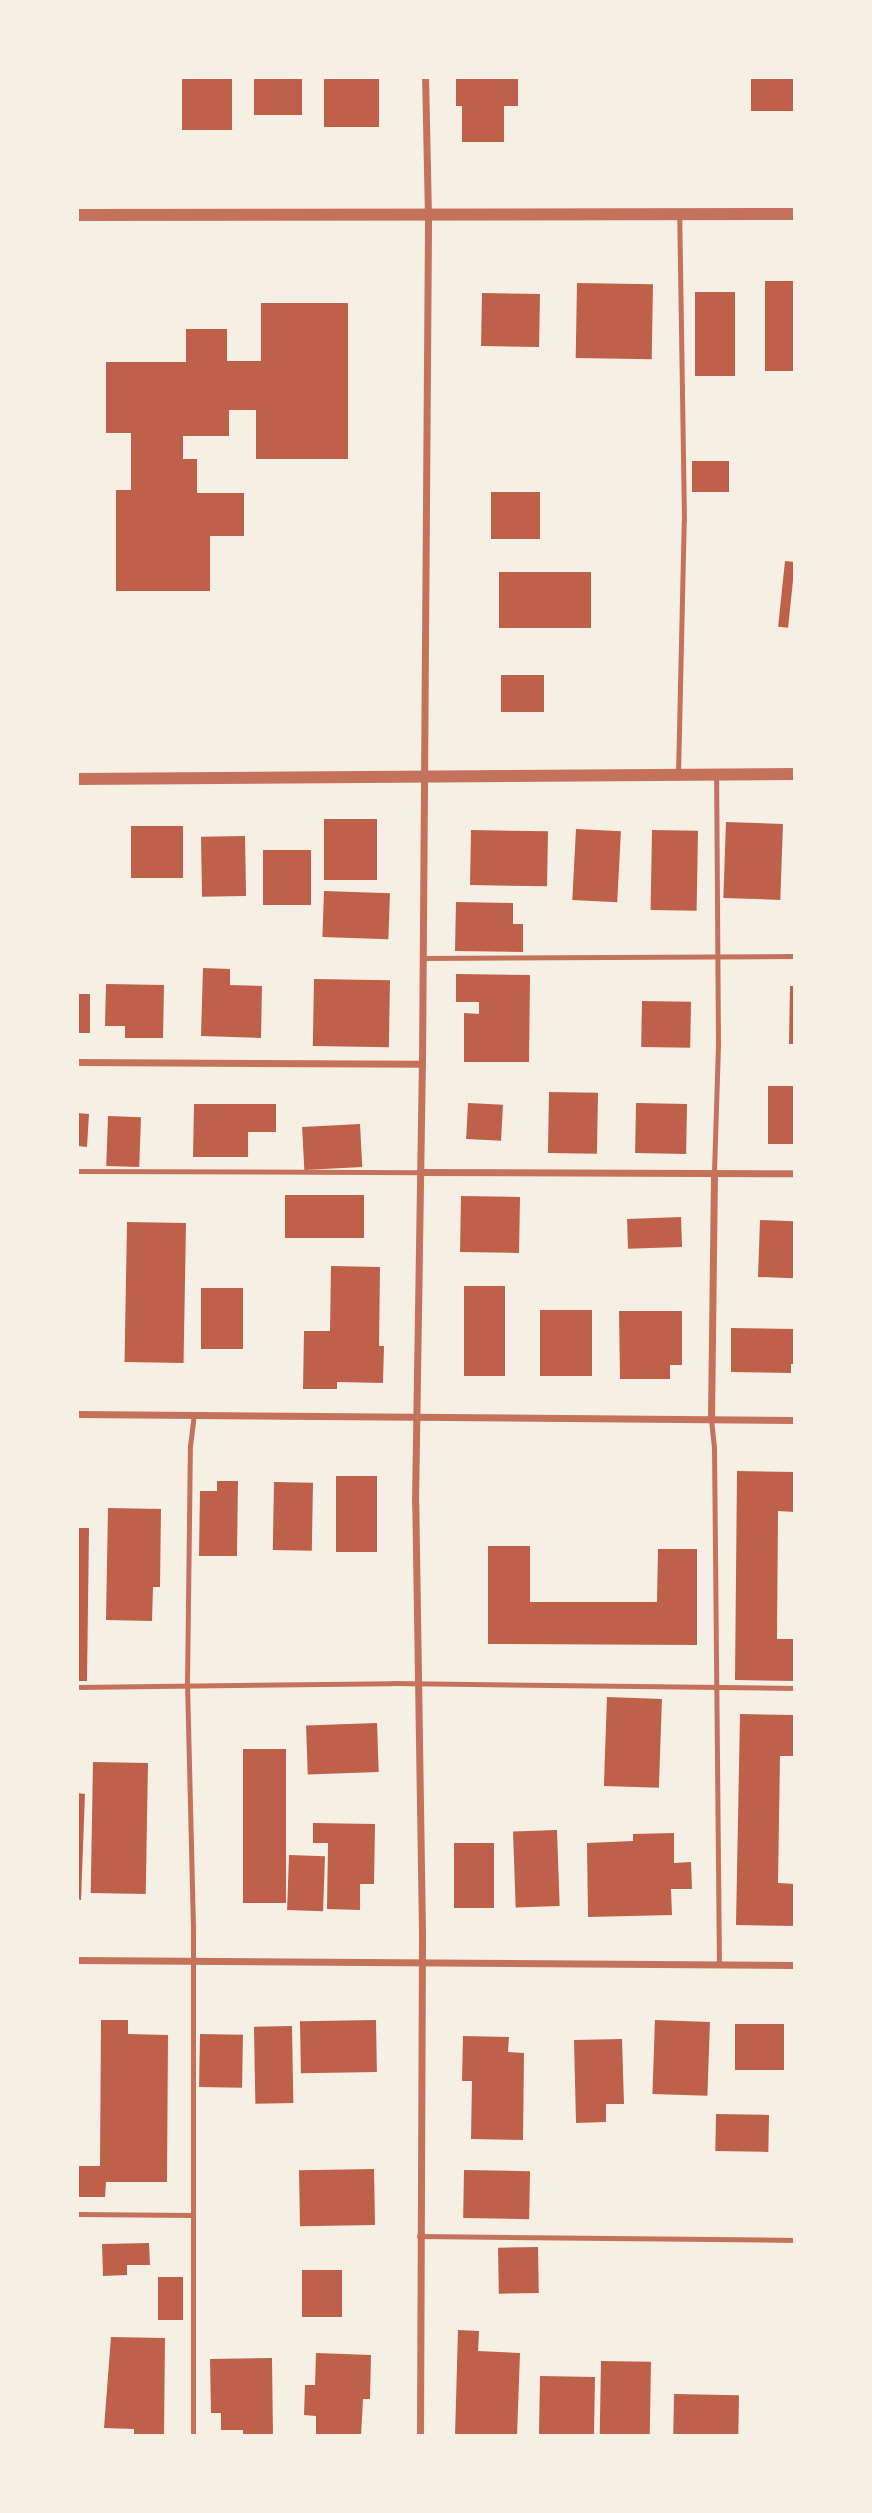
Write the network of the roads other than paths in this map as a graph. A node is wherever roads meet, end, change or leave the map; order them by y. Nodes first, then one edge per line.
1 (425, 77) edge
2 (679, 214) junction
3 (795, 214) edge
4 (77, 215) edge
5 (428, 216) junction
6 (717, 774) junction
7 (795, 774) edge
8 (424, 775) junction
9 (678, 775) junction
10 (77, 779) edge
11 (717, 956) junction
12 (795, 956) edge
13 (423, 958) junction
14 (77, 1062) edge
15 (422, 1064) junction
16 (77, 1171) edge
17 (420, 1172) junction
18 (714, 1172) junction
19 (795, 1173) edge
20 (77, 1414) edge
21 (194, 1414) junction
22 (415, 1418) junction
23 (711, 1419) junction
24 (795, 1420) edge
25 (187, 1685) junction
26 (417, 1685) junction
27 (717, 1685) junction
28 (77, 1687) edge
29 (795, 1688) edge
30 (77, 1960) edge
31 (193, 1961) junction
32 (422, 1963) junction
33 (719, 1965) junction
34 (795, 1965) edge
35 (77, 2214) edge
36 (192, 2215) junction
37 (419, 2236) junction
38 (795, 2240) edge
39 (194, 2436) edge
40 (420, 2436) edge

1 - 5 street
2 - 3 street
2 - 5 street
2 - 9 lane
4 - 5 street
5 - 8 street
6 - 7 street
6 - 9 street
6 - 11 lane
8 - 9 street
8 - 10 street
8 - 13 street
11 - 12 lane
11 - 13 lane
11 - 18 lane
13 - 15 street
14 - 15 street
15 - 17 street
16 - 17 lane
17 - 18 street
17 - 22 street
18 - 19 street
18 - 23 street
20 - 21 street
21 - 22 street
21 - 25 lane
22 - 23 street
22 - 26 street
23 - 24 street
23 - 27 lane
25 - 26 lane
25 - 28 lane
25 - 31 lane
26 - 27 lane
26 - 32 street
27 - 29 lane
27 - 33 lane
30 - 31 street
31 - 32 street
31 - 36 lane
32 - 33 street
32 - 37 street
33 - 34 street
35 - 36 lane
36 - 39 lane
37 - 38 lane
37 - 40 street

